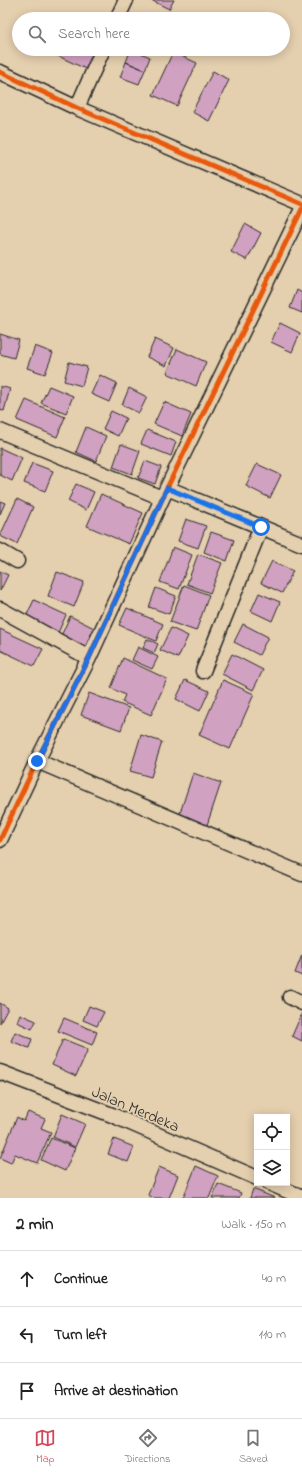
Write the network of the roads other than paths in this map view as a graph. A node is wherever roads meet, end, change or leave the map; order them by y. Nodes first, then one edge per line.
1 (126, 0) edge
2 (120, 12) edge
3 (100, 56) edge
4 (0, 72) edge
5 (77, 108) junction
6 (302, 204) edge
7 (302, 209) edge
8 (0, 431) edge
9 (164, 493) junction
10 (261, 527) junction
11 (302, 544) edge
12 (0, 551) edge
13 (17, 561) dead end
14 (0, 609) edge
15 (89, 658) junction
16 (203, 670) dead end
17 (37, 761) junction
18 (0, 840) edge
19 (302, 874) edge
20 (0, 1072) edge
21 (254, 1177) edge
22 (276, 1186) edge
23 (302, 1197) edge

1 - 2 street
3 - 5 street
4 - 5 street
5 - 6 street
7 - 9 street
8 - 9 street
9 - 10 street
9 - 15 street
10 - 11 street
10 - 16 street
12 - 13 street
14 - 15 street
15 - 17 street
17 - 18 street
17 - 19 street
20 - 21 street, Jalan Merdeka
22 - 23 street

